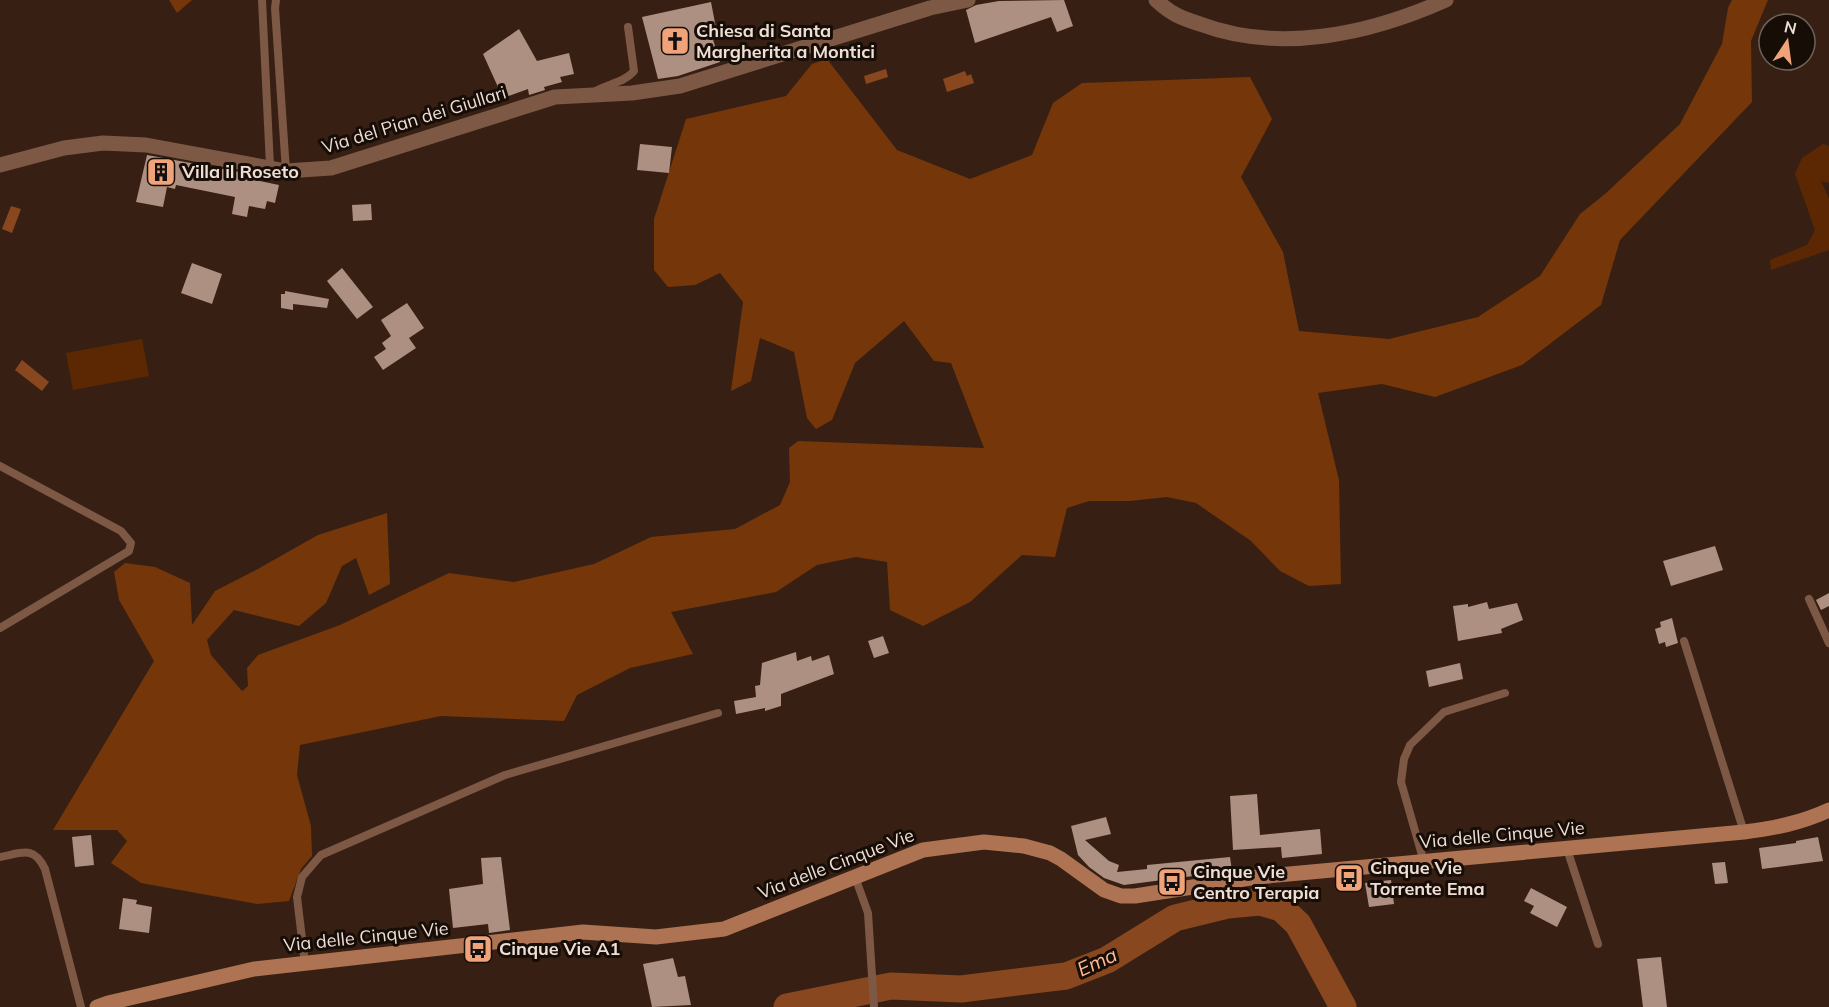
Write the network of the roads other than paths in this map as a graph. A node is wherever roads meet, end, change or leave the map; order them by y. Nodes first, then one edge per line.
1 (262, 0) edge
2 (276, 0) edge
3 (969, 0) edge
4 (1156, 0) edge
5 (1446, 0) edge
6 (628, 27) dead end
7 (590, 94) junction
8 (0, 165) edge
9 (270, 166) junction
10 (286, 171) junction
11 (0, 466) edge
12 (1809, 599) dead end
13 (0, 628) edge
14 (1684, 641) dead end
15 (1829, 643) edge
16 (1505, 693) dead end
17 (718, 713) dead end
18 (1829, 810) edge
19 (1744, 832) junction
20 (1567, 849) junction
21 (0, 857) edge
22 (1424, 862) junction
23 (855, 877) junction
24 (1599, 944) dead end
25 (304, 963) junction
26 (81, 1007) edge
27 (97, 1007) edge
28 (874, 1007) edge

1 - 9 lane
2 - 10 lane
3 - 7 street, Via del Pian dei Giullari
4 - 5 street
6 - 7 lane
7 - 10 street, Via del Pian dei Giullari
8 - 9 street, Via del Pian dei Giullari
9 - 10 street, Via del Pian dei Giullari
11 - 13 lane
12 - 15 lane
14 - 19 lane
16 - 22 lane
17 - 25 lane
18 - 19 street, Via delle Cinque Vie
19 - 20 street, Via delle Cinque Vie
20 - 22 street, Via delle Cinque Vie
20 - 24 lane
21 - 26 lane
22 - 23 street, Via delle Cinque Vie
23 - 25 street, Via delle Cinque Vie
23 - 28 lane
25 - 27 street, Via delle Cinque Vie

